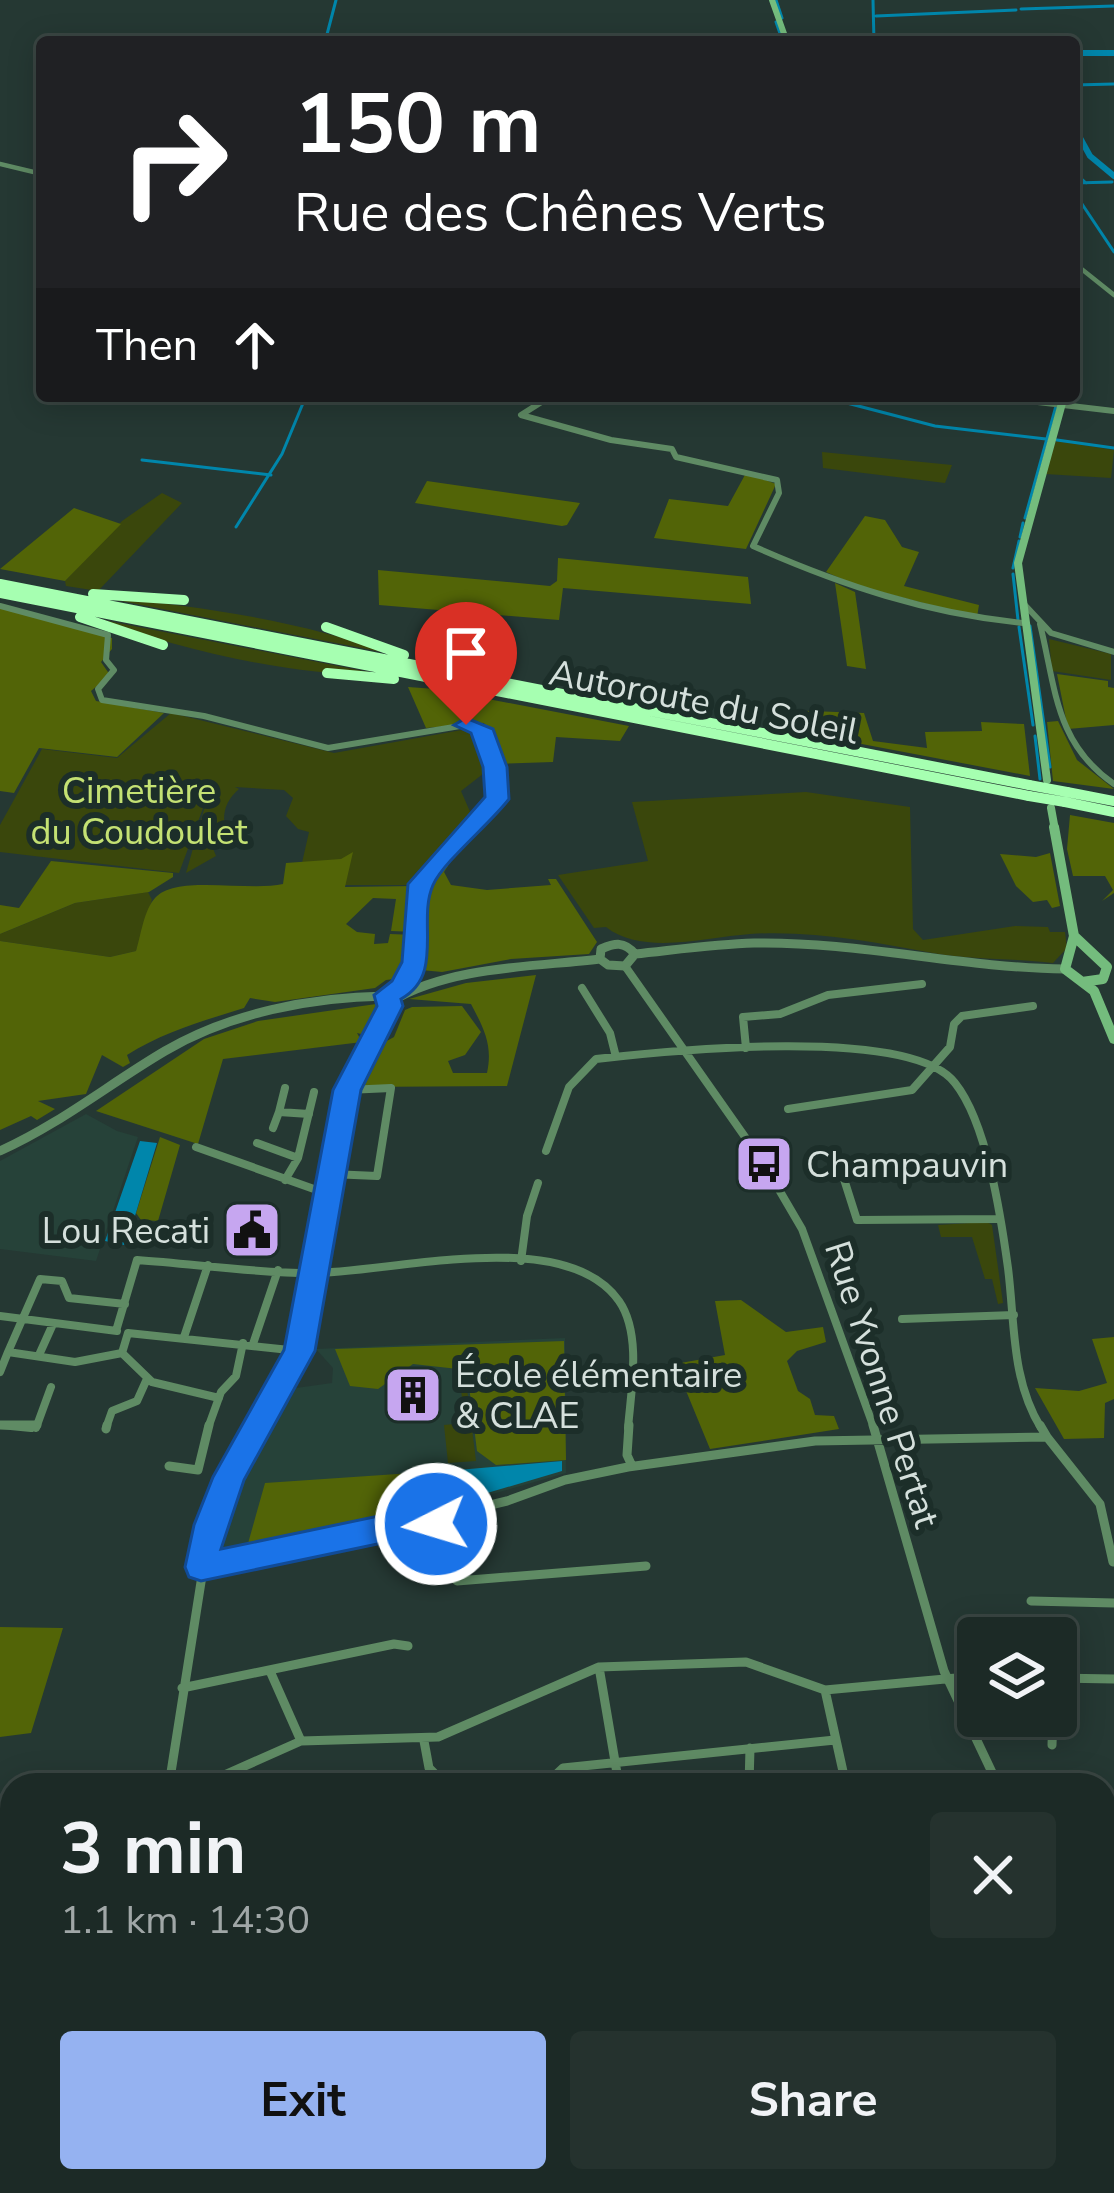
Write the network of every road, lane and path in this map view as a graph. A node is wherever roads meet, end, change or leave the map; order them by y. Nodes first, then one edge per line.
1 (772, 0) edge
2 (785, 36) edge
3 (0, 164) edge
4 (36, 173) edge
5 (1080, 268) edge
6 (1114, 295) edge
7 (540, 402) edge
8 (1062, 402) edge
9 (1075, 402) edge
10 (1114, 412) edge
11 (0, 583) edge
12 (0, 594) edge
13 (184, 600) dead end
14 (1021, 601) junction
15 (0, 606) edge
16 (1024, 623) junction
17 (1040, 625) junction
18 (326, 627) dead end
19 (163, 645) dead end
20 (1114, 652) edge
21 (327, 673) dead end
22 (520, 686) junction
23 (633, 718) junction
24 (1047, 780) dead end
25 (1114, 784) edge
26 (1029, 790) junction
27 (1066, 797) junction
28 (1114, 801) edge
29 (1051, 808) dead end
30 (1114, 812) edge
31 (1074, 936) junction
32 (635, 954) junction
33 (1090, 955) junction
34 (1072, 956) junction
35 (601, 959) junction
36 (625, 966) junction
37 (1110, 967) edge
38 (1065, 969) junction
39 (922, 984) dead end
40 (1096, 986) junction
41 (582, 988) dead end
42 (406, 989) junction
43 (389, 999) junction
44 (1033, 1006) dead end
45 (1114, 1039) edge
46 (746, 1048) junction
47 (684, 1053) junction
48 (616, 1057) junction
49 (936, 1064) junction
50 (285, 1088) dead end
51 (347, 1090) junction
52 (314, 1092) dead end
53 (788, 1109) dead end
54 (278, 1112) junction
55 (309, 1114) junction
56 (273, 1128) dead end
57 (257, 1144) dead end
58 (196, 1147) dead end
59 (0, 1151) edge
60 (546, 1151) dead end
61 (298, 1158) junction
62 (331, 1174) junction
63 (843, 1176) dead end
64 (285, 1180) junction
65 (538, 1183) dead end
66 (328, 1194) junction
67 (996, 1219) junction
68 (521, 1261) junction
69 (208, 1265) junction
70 (278, 1270) junction
71 (314, 1273) junction
72 (125, 1304) junction
73 (1014, 1315) junction
74 (0, 1316) edge
75 (22, 1319) junction
76 (902, 1319) dead end
77 (53, 1324) junction
78 (122, 1332) junction
79 (184, 1337) junction
80 (248, 1343) junction
81 (299, 1351) junction
82 (8, 1352) junction
83 (122, 1354) junction
84 (39, 1356) junction
85 (0, 1372) edge
86 (146, 1381) junction
87 (51, 1387) dead end
88 (219, 1398) junction
89 (0, 1424) edge
90 (106, 1430) dead end
91 (1047, 1437) junction
92 (880, 1441) junction
93 (169, 1466) dead end
94 (629, 1467) junction
95 (436, 1518) junction
96 (1113, 1562) edge
97 (646, 1566) dead end
98 (201, 1567) junction
99 (1031, 1601) dead end
100 (1114, 1603) edge
101 (408, 1646) dead end
102 (599, 1667) junction
103 (269, 1670) junction
104 (946, 1676) junction
105 (957, 1676) edge
106 (1077, 1678) edge
107 (1114, 1679) edge
108 (182, 1688) junction
109 (825, 1690) junction
110 (1052, 1737) edge
111 (835, 1740) junction
112 (301, 1741) junction
113 (424, 1741) junction
114 (1052, 1745) dead end
115 (750, 1748) junction
116 (616, 1762) junction
117 (171, 1773) edge
118 (229, 1773) edge
119 (434, 1773) edge
120 (557, 1773) edge
121 (617, 1773) edge
122 (749, 1773) edge
123 (843, 1773) edge
124 (993, 1773) edge

1 - 2 main road
3 - 4 street
5 - 6 street
7 - 16 street
8 - 14 main road
9 - 10 street
11 - 13 highway
11 - 22 highway, Autoroute du Soleil
12 - 19 highway
12 - 23 highway, Autoroute du Soleil
14 - 16 main road
14 - 17 street
15 - 42 street
16 - 24 main road
17 - 20 street
17 - 25 street
18 - 22 highway
21 - 23 highway
22 - 26 highway, Autoroute du Soleil
23 - 26 highway, Autoroute du Soleil
26 - 27 highway, Autoroute du Soleil, bridge
27 - 28 highway, Autoroute du Soleil
27 - 30 highway, Autoroute du Soleil
29 - 31 main road
31 - 33 main road
31 - 34 main road
32 - 35 street
32 - 36 street
32 - 38 street
33 - 34 main road
33 - 37 main road
34 - 38 main road
35 - 36 street
35 - 42 street
36 - 47 street, Rue Yvonne Pertat
37 - 40 main road
38 - 40 main road
39 - 46 street
40 - 45 main road
41 - 48 street
42 - 43 street
43 - 51 street
43 - 59 street
44 - 49 street
46 - 47 street
46 - 49 street
47 - 48 street
47 - 92 street, Rue Yvonne Pertat
48 - 60 street
49 - 53 street
49 - 67 street
50 - 54 street
51 - 62 street
51 - 62 street
52 - 55 street
54 - 55 street
54 - 56 street
55 - 61 street
57 - 61 street
58 - 64 street
61 - 64 street
62 - 66 street
63 - 67 street
64 - 66 street
65 - 68 street
66 - 71 street
67 - 73 street
68 - 71 street
68 - 94 street
69 - 70 street
69 - 72 street
69 - 79 street
70 - 71 street
70 - 80 street
71 - 81 street
72 - 75 street
72 - 78 street
73 - 76 street
73 - 91 street
74 - 75 street
75 - 77 street
75 - 82 street
77 - 78 street
77 - 84 street
78 - 79 street
78 - 83 street
79 - 80 street
80 - 81 street
80 - 88 street
81 - 98 street
82 - 84 street
82 - 85 street
83 - 84 street
83 - 86 street
86 - 88 street
86 - 90 street
87 - 89 street
88 - 93 street
91 - 92 street
91 - 96 street
92 - 94 street
92 - 104 street, Rue Yvonne Pertat
94 - 95 street
95 - 97 street
95 - 98 street
98 - 108 street
99 - 100 street
101 - 103 street
102 - 109 street
102 - 113 street
102 - 116 street
103 - 108 street
103 - 112 street
104 - 105 street
104 - 109 street
104 - 124 street, Rue Yvonne Pertat
106 - 107 street
108 - 117 street
109 - 111 street
110 - 114 street
111 - 115 street
111 - 123 street
112 - 113 street
112 - 118 street
113 - 119 street
115 - 116 street
115 - 122 street
116 - 120 street
116 - 121 street

